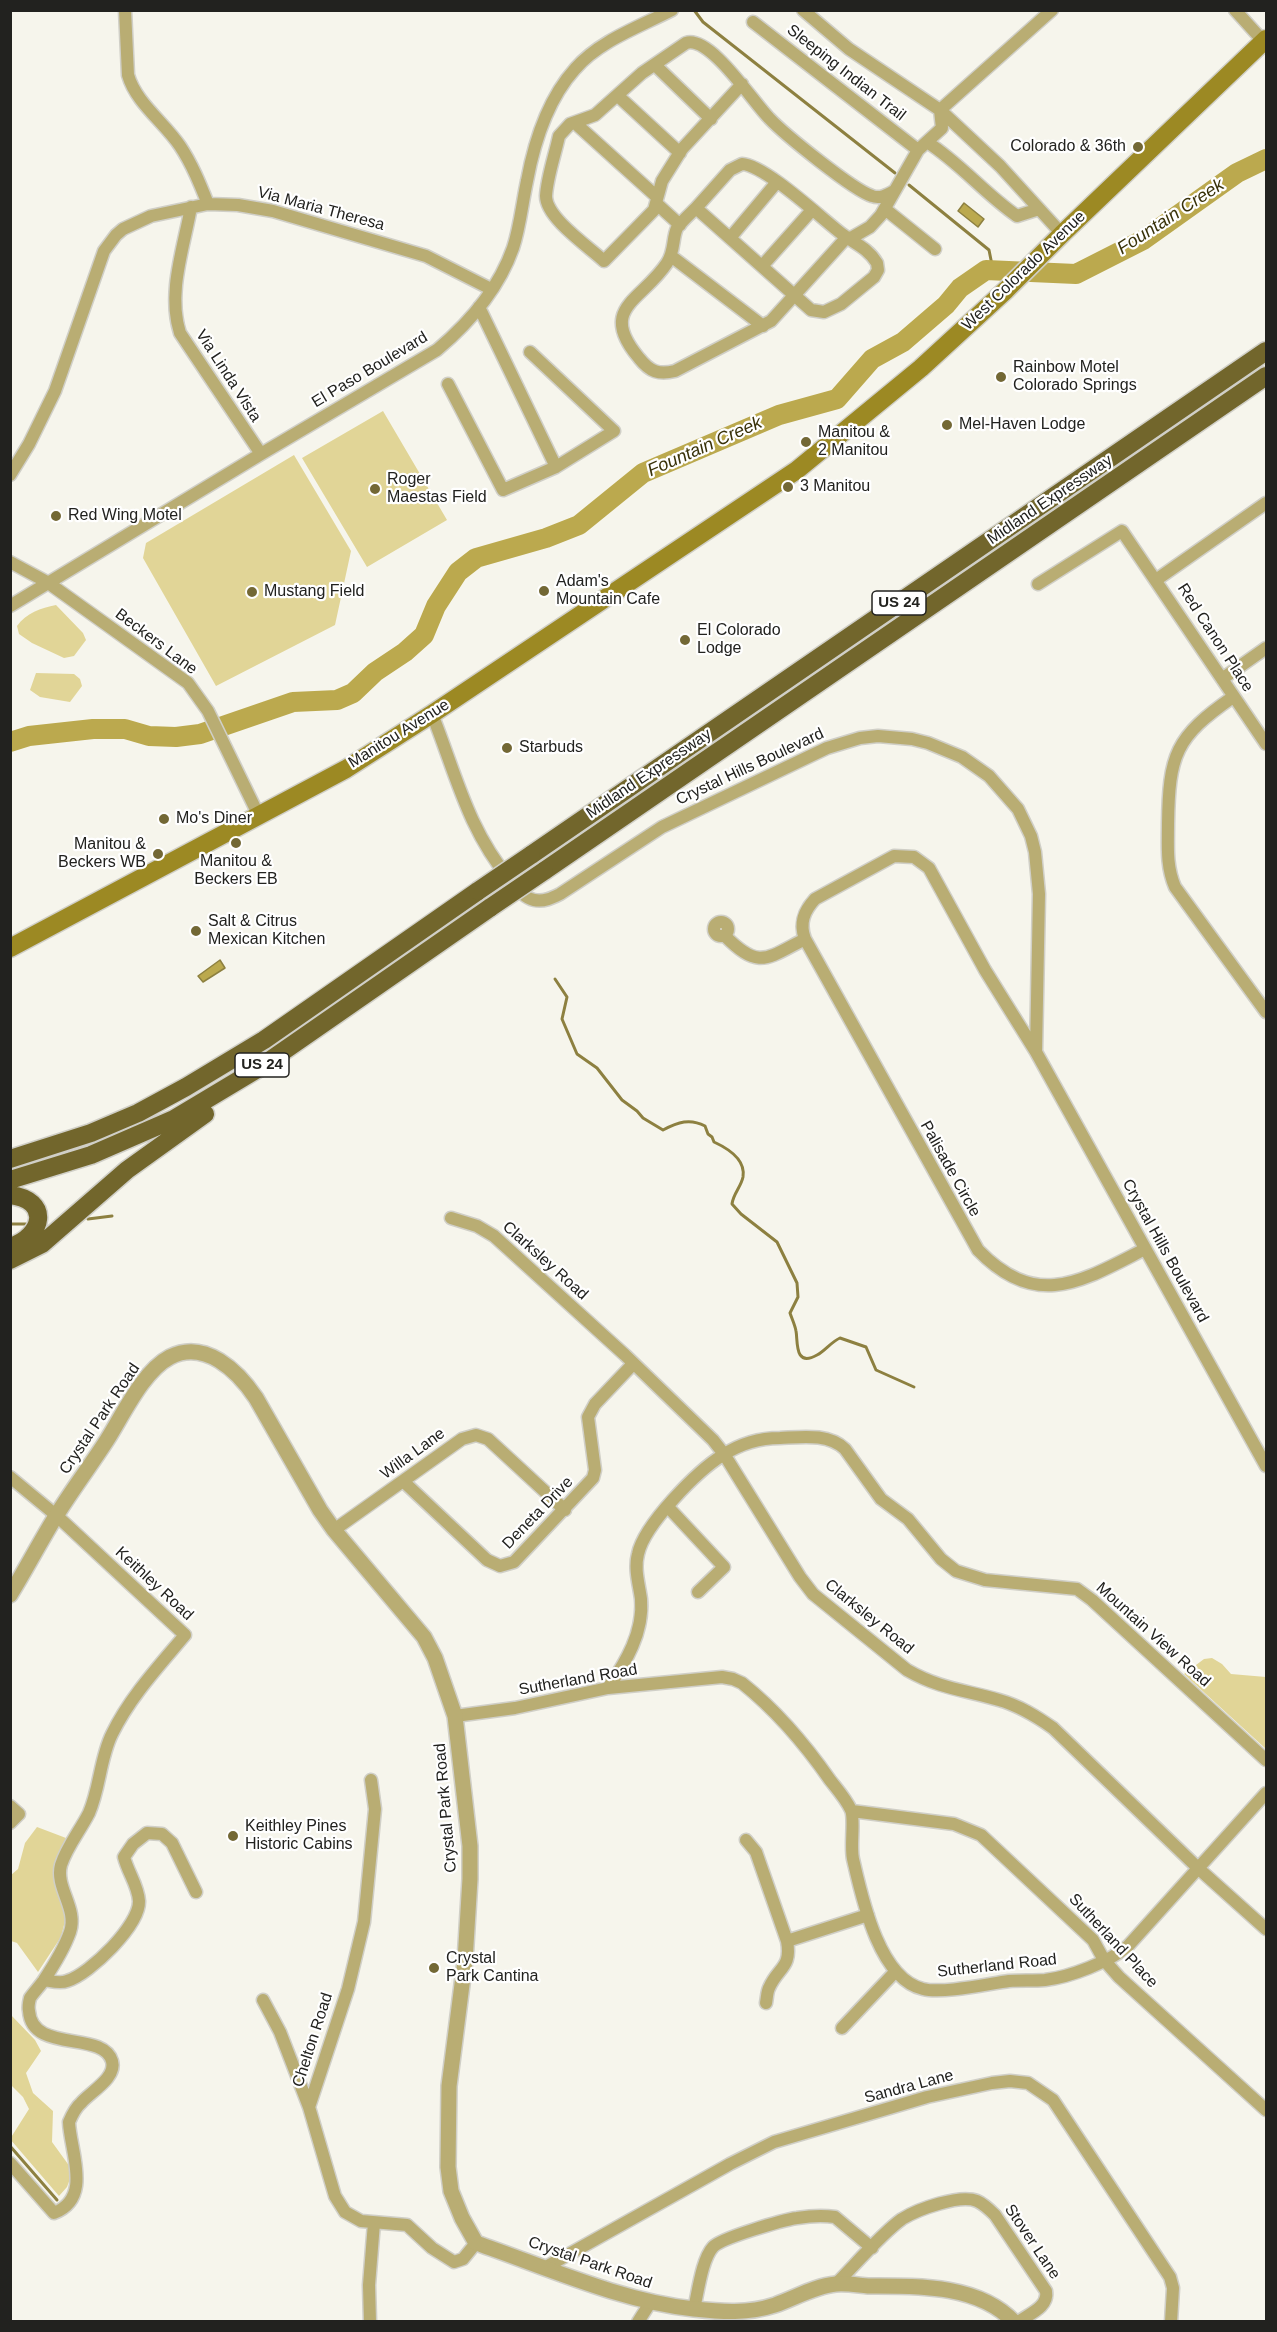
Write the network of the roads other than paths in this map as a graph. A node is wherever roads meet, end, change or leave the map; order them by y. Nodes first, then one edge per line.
1 (125, 10) edge
2 (672, 10) edge
3 (802, 10) edge
4 (1052, 10) edge
5 (1235, 10) edge
6 (753, 22) dead end
7 (1265, 41) edge
8 (655, 65) junction
9 (742, 84) junction
10 (618, 96) junction
11 (940, 110) junction
12 (711, 119) junction
13 (575, 123) junction
14 (922, 146) junction
15 (680, 153) junction
16 (777, 182) junction
17 (894, 191) junction
18 (657, 201) junction
19 (208, 204) junction
20 (191, 207) junction
21 (696, 208) junction
22 (885, 209) junction
23 (812, 210) junction
24 (1043, 213) junction
25 (680, 225) junction
26 (1062, 234) junction
27 (730, 238) junction
28 (849, 238) junction
29 (935, 249) dead end
30 (671, 256) junction
31 (763, 265) junction
32 (491, 288) junction
33 (794, 294) junction
34 (479, 307) junction
35 (763, 326) junction
36 (1266, 351) edge
37 (530, 352) dead end
38 (1266, 376) edge
39 (448, 384) dead end
40 (261, 454) junction
41 (556, 467) junction
42 (10, 475) edge
43 (770, 490) joint
44 (1266, 503) edge
45 (10, 562) edge
46 (1156, 580) junction
47 (47, 582) junction
48 (1038, 584) dead end
49 (10, 606) edge
50 (1266, 648) edge
51 (1221, 679) junction
52 (1233, 698) junction
53 (432, 714) junction
54 (1266, 744) edge
55 (259, 816) junction
56 (725, 936) dead end
57 (805, 939) junction
58 (10, 948) edge
59 (343, 1011) junction
60 (1266, 1012) edge
61 (1036, 1052) junction
62 (10, 1159) edge
63 (10, 1180) edge
64 (10, 1195) edge
65 (451, 1218) dead end
66 (10, 1247) edge
67 (1146, 1249) junction
68 (10, 1260) edge
69 (633, 1364) junction
70 (724, 1454) junction
71 (1266, 1466) edge
72 (10, 1477) edge
73 (404, 1482) junction
74 (668, 1507) junction
75 (565, 1510) junction
76 (57, 1516) junction
77 (334, 1530) junction
78 (698, 1592) dead end
79 (10, 1595) edge
80 (608, 1688) junction
81 (455, 1716) junction
82 (1266, 1760) edge
83 (371, 1780) dead end
84 (1266, 1793) edge
85 (852, 1811) junction
86 (746, 1840) dead end
87 (1199, 1869) junction
88 (196, 1892) dead end
89 (868, 1915) junction
90 (1266, 1929) edge
91 (787, 1941) junction
92 (1104, 1960) junction
93 (895, 1972) junction
94 (44, 1980) junction
95 (263, 2000) dead end
96 (766, 2003) dead end
97 (842, 2028) dead end
98 (309, 2107) junction
99 (1266, 2110) edge
100 (10, 2163) edge
101 (374, 2223) junction
102 (476, 2243) junction
103 (872, 2248) junction
104 (546, 2267) junction
105 (836, 2284) junction
106 (650, 2303) junction
107 (694, 2309) junction
108 (370, 2322) edge
109 (638, 2322) edge
110 (1016, 2322) edge
111 (1171, 2322) edge

1 - 19 street
2 - 32 street, El Paso Boulevard
3 - 11 street
4 - 11 street
5 - 7 street
6 - 14 street, Sleeping Indian Trail
7 - 26 main road, West Colorado Avenue
8 - 9 street
8 - 10 street
8 - 12 street
9 - 12 street
9 - 17 street
10 - 13 street
10 - 15 street
11 - 14 street
11 - 24 street
12 - 15 street
13 - 18 street
13 - 18 street
14 - 17 street
14 - 24 street, Sleeping Indian Trail
15 - 18 street
16 - 21 street
16 - 23 street
16 - 27 street
17 - 22 street
18 - 25 street
19 - 20 street, Via Maria Theresa
19 - 32 street, Via Maria Theresa
20 - 40 street, Via Linda Vista
20 - 42 street, Via Maria Theresa
21 - 25 street
21 - 27 street
22 - 28 street
22 - 29 street
23 - 28 street
23 - 31 street
24 - 26 street
25 - 30 street
26 - 43 main road, West Colorado Avenue
27 - 31 street
28 - 33 street
28 - 33 street
30 - 35 street
30 - 35 street
31 - 33 street
32 - 34 street, El Paso Boulevard
33 - 35 street
34 - 40 street, El Paso Boulevard
34 - 41 street
36 - 62 highway, Midland Expressway / US 24, bridge
37 - 41 street
38 - 59 highway, Midland Expressway / US 24, bridge
39 - 41 street
40 - 47 street, El Paso Boulevard
43 - 53 main road, Manitou Avenue
44 - 46 street, Red Canon Place
45 - 47 street, Beckers Lane
46 - 48 street, Red Canon Place
46 - 51 street, Red Canon Place
47 - 49 street, El Paso Boulevard
47 - 55 street, Beckers Lane
50 - 51 street
51 - 52 street, Red Canon Place
52 - 54 street, Red Canon Place
52 - 60 street
53 - 55 main road, Manitou Avenue
53 - 61 street, Crystal Hills Boulevard
55 - 58 main road, Manitou Avenue
56 - 57 street
57 - 61 street, Crystal Hills Boulevard
57 - 67 street, Palisade Circle
59 - 63 highway, Midland Expressway / US 24
59 - 68 highway
61 - 67 street, Crystal Hills Boulevard
64 - 66 highway
65 - 69 street, Clarksley Road
67 - 71 street, Crystal Hills Boulevard
69 - 70 street, Clarksley Road
69 - 75 street, Deneta Drive
70 - 74 street, Mountain View Road
70 - 82 street, Mountain View Road
70 - 87 street, Clarksley Road
72 - 76 street
73 - 75 street, Willa Lane
73 - 75 street, Deneta Drive
73 - 77 street, Willa Lane
74 - 78 street
74 - 80 street, Mountain View Road
76 - 77 street, Crystal Park Road
76 - 79 street, Crystal Park Road
76 - 94 street, Keithley Road
77 - 81 street, Crystal Park Road
80 - 81 street, Sutherland Road
80 - 85 street, Sutherland Road
81 - 102 street, Crystal Park Road
83 - 98 street, Chelton Road
84 - 87 street, Sutherland Road
85 - 89 street
85 - 92 street, Sutherland Place
86 - 91 street
87 - 90 street, Clarksley Road
87 - 92 street, Sutherland Road
88 - 94 street
89 - 91 street
89 - 93 street
91 - 96 street
92 - 93 street, Sutherland Road
92 - 99 street, Sutherland Place
93 - 97 street
94 - 100 street, Keithley Road
95 - 98 street
98 - 101 street, Chelton Road
101 - 102 street, Chelton Road
101 - 108 street
102 - 104 street, Crystal Park Road
103 - 105 street, Stover Lane
103 - 107 street
103 - 110 street, Stover Lane
104 - 106 street, Crystal Park Road
104 - 111 street, Sandra Lane
105 - 107 street, Crystal Park Road
105 - 110 street, Crystal Park Road
106 - 107 street, Crystal Park Road
106 - 109 street

